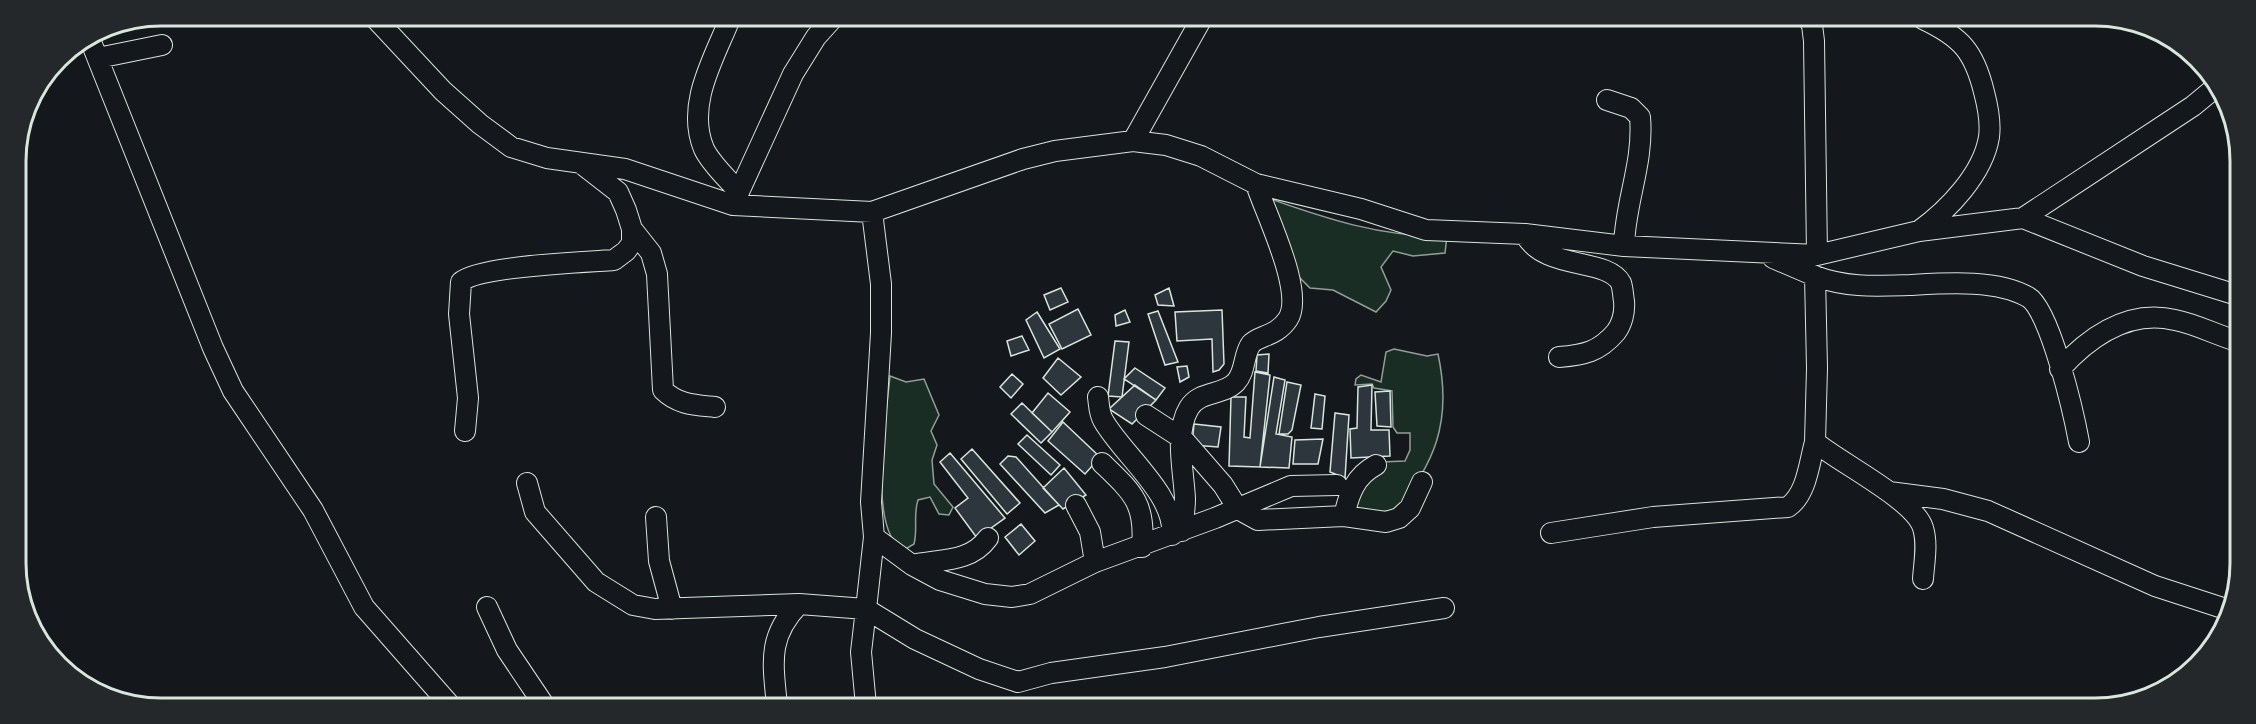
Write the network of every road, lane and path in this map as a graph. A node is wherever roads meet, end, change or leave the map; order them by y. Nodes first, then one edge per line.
1 (382, 26) edge
2 (727, 26) edge
3 (826, 26) edge
4 (1198, 26) edge
5 (1812, 26) edge
6 (1934, 26) edge
7 (92, 44) edge
8 (162, 45) dead end
9 (98, 58) junction
10 (2211, 91) edge
11 (1607, 100) dead end
12 (1133, 141) junction
13 (577, 161) junction
14 (1256, 184) junction
15 (736, 198) junction
16 (873, 212) junction
17 (2023, 218) junction
18 (632, 229) junction
19 (1919, 231) junction
20 (1525, 234) junction
21 (1624, 246) junction
22 (1762, 253) junction
23 (1817, 255) junction
24 (1815, 276) junction
25 (2230, 293) edge
26 (2230, 339) edge
27 (1559, 357) dead end
28 (2060, 369) junction
29 (1098, 397) dead end
30 (716, 407) dead end
31 (1146, 416) dead end
32 (465, 431) dead end
33 (1182, 439) junction
34 (1815, 442) junction
35 (2079, 442) dead end
36 (1102, 463) dead end
37 (1376, 465) dead end
38 (1422, 482) dead end
39 (527, 483) dead end
40 (1337, 485) dead end
41 (1889, 492) junction
42 (1076, 505) dead end
43 (1238, 509) junction
44 (1344, 516) junction
45 (656, 517) dead end
46 (1177, 533) junction
47 (1551, 533) dead end
48 (874, 537) junction
49 (988, 538) dead end
50 (1142, 547) junction
51 (1095, 562) junction
52 (912, 565) junction
53 (1923, 579) dead end
54 (799, 604) junction
55 (487, 607) dead end
56 (1444, 608) dead end
57 (2223, 608) edge
58 (672, 609) junction
59 (867, 609) junction
60 (444, 698) edge
61 (539, 698) edge
62 (776, 698) edge
63 (865, 698) edge

1 - 13 street
2 - 15 street
3 - 15 street
4 - 12 street
5 - 23 street
6 - 19 street
7 - 9 street
8 - 9 street
9 - 60 street
10 - 17 street
11 - 21 street
12 - 14 street
12 - 16 street
13 - 15 street
13 - 18 street
14 - 20 street
14 - 33 street
15 - 16 street
16 - 48 street
17 - 19 street
17 - 25 street
18 - 30 street
18 - 32 street
19 - 23 street
20 - 21 street
20 - 27 street
21 - 22 street
22 - 23 street
22 - 24 street
24 - 28 street
24 - 34 street
26 - 28 street
28 - 35 street
29 - 46 street
31 - 33 street
33 - 43 street
33 - 46 street
34 - 41 street
34 - 47 street
36 - 50 street
37 - 44 street
38 - 44 street
39 - 58 street
40 - 43 street
41 - 53 street
41 - 57 street
42 - 51 street
43 - 44 street
43 - 46 street
45 - 58 street
46 - 50 street
48 - 52 street
48 - 59 street
49 - 52 street
50 - 51 street
51 - 52 street
54 - 58 street
54 - 59 street
54 - 62 street
55 - 61 street
56 - 59 street
59 - 63 street

